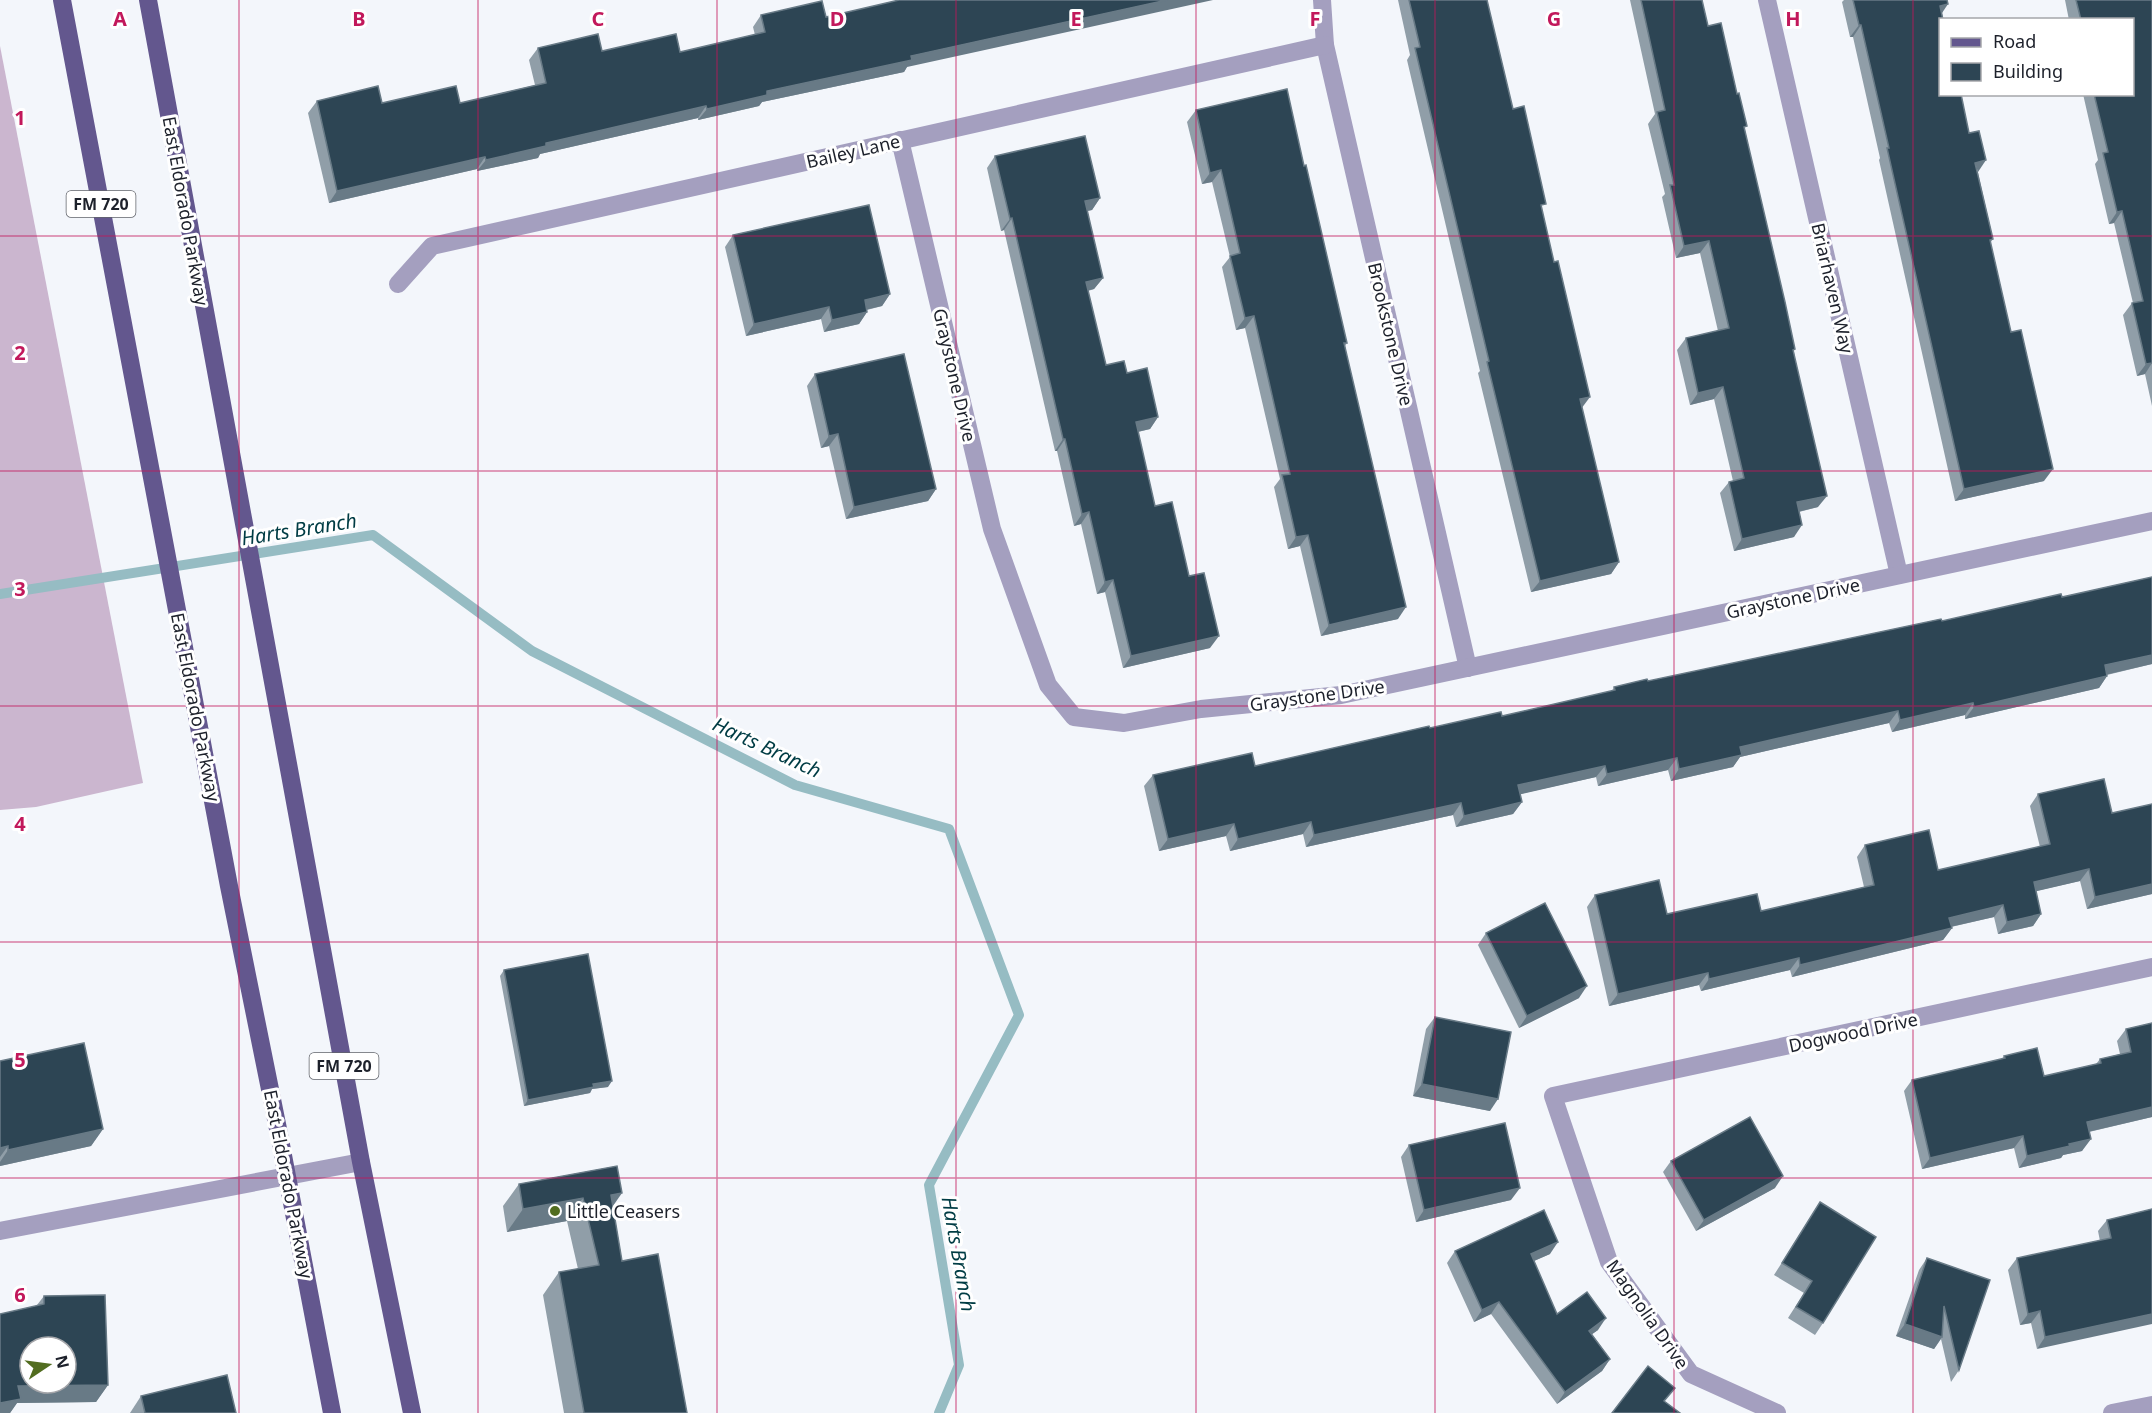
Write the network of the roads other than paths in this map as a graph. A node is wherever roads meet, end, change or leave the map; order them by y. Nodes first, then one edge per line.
1 (62, 0) edge
2 (148, 0) edge
3 (1322, 0) edge
4 (1767, 0) edge
5 (1324, 45) junction
6 (900, 140) junction
7 (398, 284) dead end
8 (2152, 520) edge
9 (1899, 575) junction
10 (1468, 668) junction
11 (2152, 967) edge
12 (1553, 1096) joint
13 (361, 1162) junction
14 (288, 1176) junction
15 (0, 1231) edge
16 (2152, 1405) edge
17 (332, 1413) edge
18 (412, 1413) edge
19 (1777, 1413) edge
20 (2112, 1413) edge

1 - 14 main road, East Eldorado Parkway / FM 720
2 - 13 main road, East Eldorado Parkway / FM 720
3 - 5 street, Brookstone Drive
4 - 9 street, Briarhaven Way
5 - 6 street, Bailey Lane
5 - 10 street, Brookstone Drive
6 - 7 street, Bailey Lane
6 - 10 street, Graystone Drive
8 - 9 street, Graystone Drive
9 - 10 street, Graystone Drive
11 - 12 street, Dogwood Drive
12 - 19 street, Magnolia Drive
13 - 14 street
13 - 18 main road, East Eldorado Parkway / FM 720
14 - 15 street
14 - 17 main road, East Eldorado Parkway / FM 720
16 - 20 street

